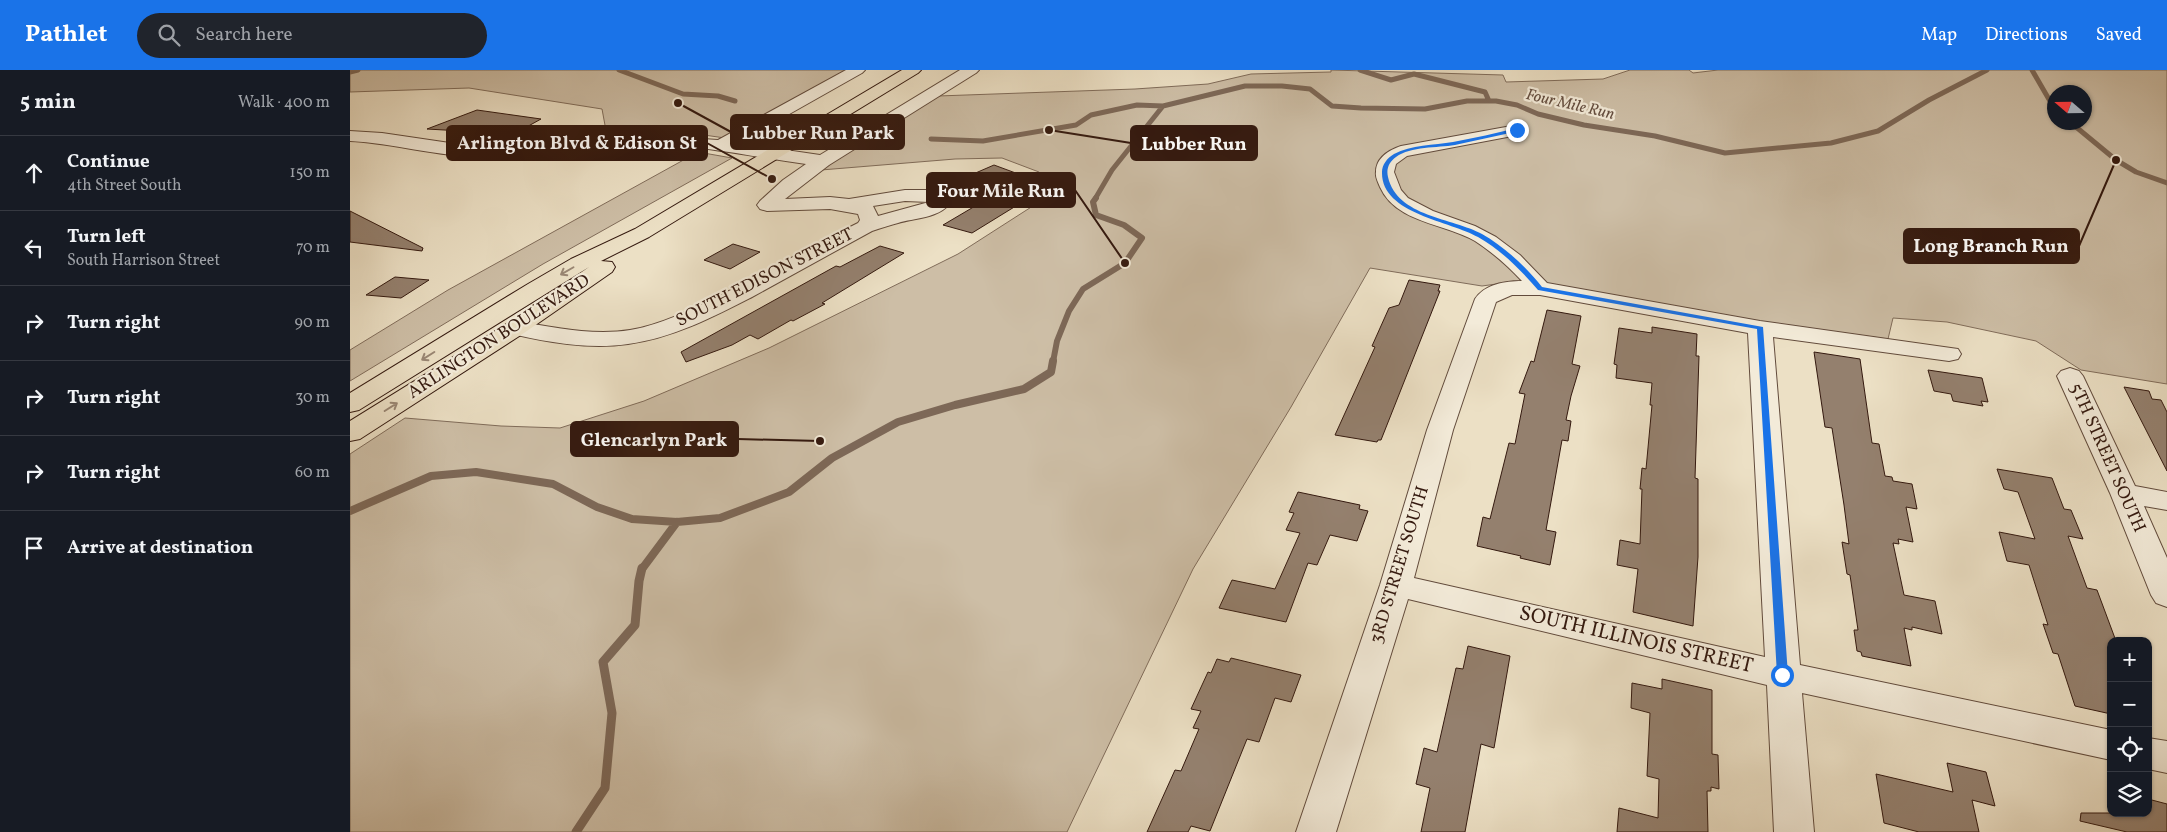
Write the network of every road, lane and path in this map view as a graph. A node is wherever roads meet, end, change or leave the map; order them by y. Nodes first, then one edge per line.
1 (857, 70) edge
2 (913, 70) edge
3 (972, 70) edge
4 (1517, 130) dead end
5 (350, 136) edge
6 (720, 146) junction
7 (772, 154) junction
8 (823, 161) junction
9 (850, 206) junction
10 (865, 227) junction
11 (642, 233) junction
12 (1540, 288) junction
13 (516, 328) junction
14 (1760, 328) junction
15 (1950, 354) dead end
16 (2070, 376) dead end
17 (350, 404) edge
18 (350, 433) edge
19 (2124, 493) junction
20 (2167, 501) edge
21 (1396, 584) junction
22 (2167, 595) edge
23 (1782, 675) junction
24 (2107, 744) edge
25 (2152, 754) edge
26 (2167, 757) edge
27 (1316, 832) edge
28 (1794, 832) edge

1 - 6 street
2 - 7 highway, ARLINGTON BOULEVARD
3 - 8 street
4 - 12 street
5 - 6 street
6 - 7 street
7 - 8 street
7 - 11 highway, ARLINGTON BOULEVARD
8 - 9 street, SOUTH EDISON STREET
9 - 10 street, SOUTH EDISON STREET
9 - 10 street, SOUTH EDISON STREET
10 - 13 street, SOUTH EDISON STREET
11 - 13 highway, ARLINGTON BOULEVARD
11 -> 17 highway, ARLINGTON BOULEVARD
12 - 14 street
12 - 21 street, 3RD STREET SOUTH
18 -> 13 highway, ARLINGTON BOULEVARD
14 - 15 street
14 - 23 street
16 - 19 street, 5TH STREET SOUTH
19 - 20 street
19 - 22 street, 5TH STREET SOUTH
21 - 23 street, SOUTH ILLINOIS STREET
21 - 27 street, 3RD STREET SOUTH
23 - 24 street, SOUTH ILLINOIS STREET
23 - 28 street
25 - 26 street

